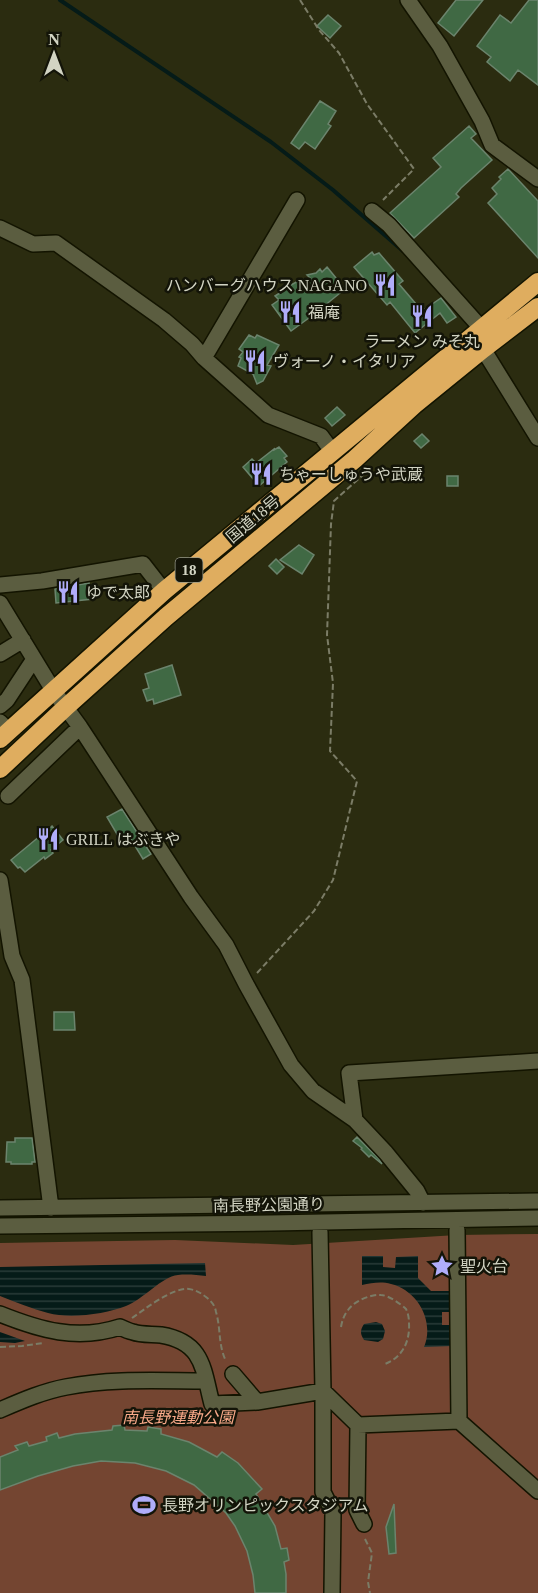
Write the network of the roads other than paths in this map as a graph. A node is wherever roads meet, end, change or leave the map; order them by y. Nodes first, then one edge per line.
1 (408, 0) edge
2 (538, 179) edge
3 (297, 200) dead end
4 (372, 211) road end
5 (0, 228) edge
6 (538, 282) edge
7 (538, 307) edge
8 (482, 329) junction
9 (483, 350) junction
10 (204, 358) junction
11 (538, 438) edge
12 (332, 451) junction
13 (0, 585) edge
14 (164, 591) junction
15 (0, 603) edge
16 (23, 640) junction
17 (0, 654) edge
18 (34, 659) junction
19 (53, 690) junction
20 (0, 706) edge
21 (66, 707) junction
22 (80, 727) junction
23 (3, 731) edge
24 (0, 769) edge
25 (3, 796) edge
26 (0, 880) edge
27 (538, 1061) edge
28 (355, 1120) junction
29 (538, 1201) edge
30 (423, 1203) junction
31 (0, 1208) edge
32 (51, 1208) junction
33 (538, 1218) edge
34 (0, 1226) edge
35 (457, 1230) dead end
36 (320, 1232) dead end
37 (0, 1314) edge
38 (233, 1374) road end
39 (206, 1381) junction
40 (323, 1391) junction
41 (257, 1402) junction
42 (0, 1410) edge
43 (459, 1421) junction
44 (358, 1425) junction
45 (538, 1491) edge
46 (364, 1524) road end
47 (332, 1593) edge

1 - 2 street
3 - 10 street
4 - 8 street
5 - 10 street
6 - 8 highway, 国道18号 / 18
7 - 9 highway, 国道18号 / 18
8 - 12 highway, 国道18号 / 18
9 - 11 street
9 - 21 highway, 国道18号 / 18
10 - 12 street
12 - 14 highway, 国道18号 / 18
13 - 14 street
14 - 19 highway, 国道18号 / 18
15 - 16 street
16 - 17 street
16 - 18 street
18 - 19 street
18 - 20 street
19 - 21 street
19 - 23 highway, 国道18号 / 18
21 - 22 street
21 - 24 highway, 国道18号 / 18
22 - 25 street
22 - 28 street
26 - 32 street
27 - 28 street
28 - 30 street
29 - 30 street, 南長野公園通り
30 - 32 street, 南長野公園通り
31 - 32 street, 南長野公園通り
33 - 34 street, 南長野公園通り
35 - 43 street
36 - 40 street
37 - 39 street
38 - 41 street
39 - 41 street
39 - 42 street
40 - 41 street
40 - 44 street
40 - 47 street
43 - 44 street
43 - 45 street
44 - 46 street

